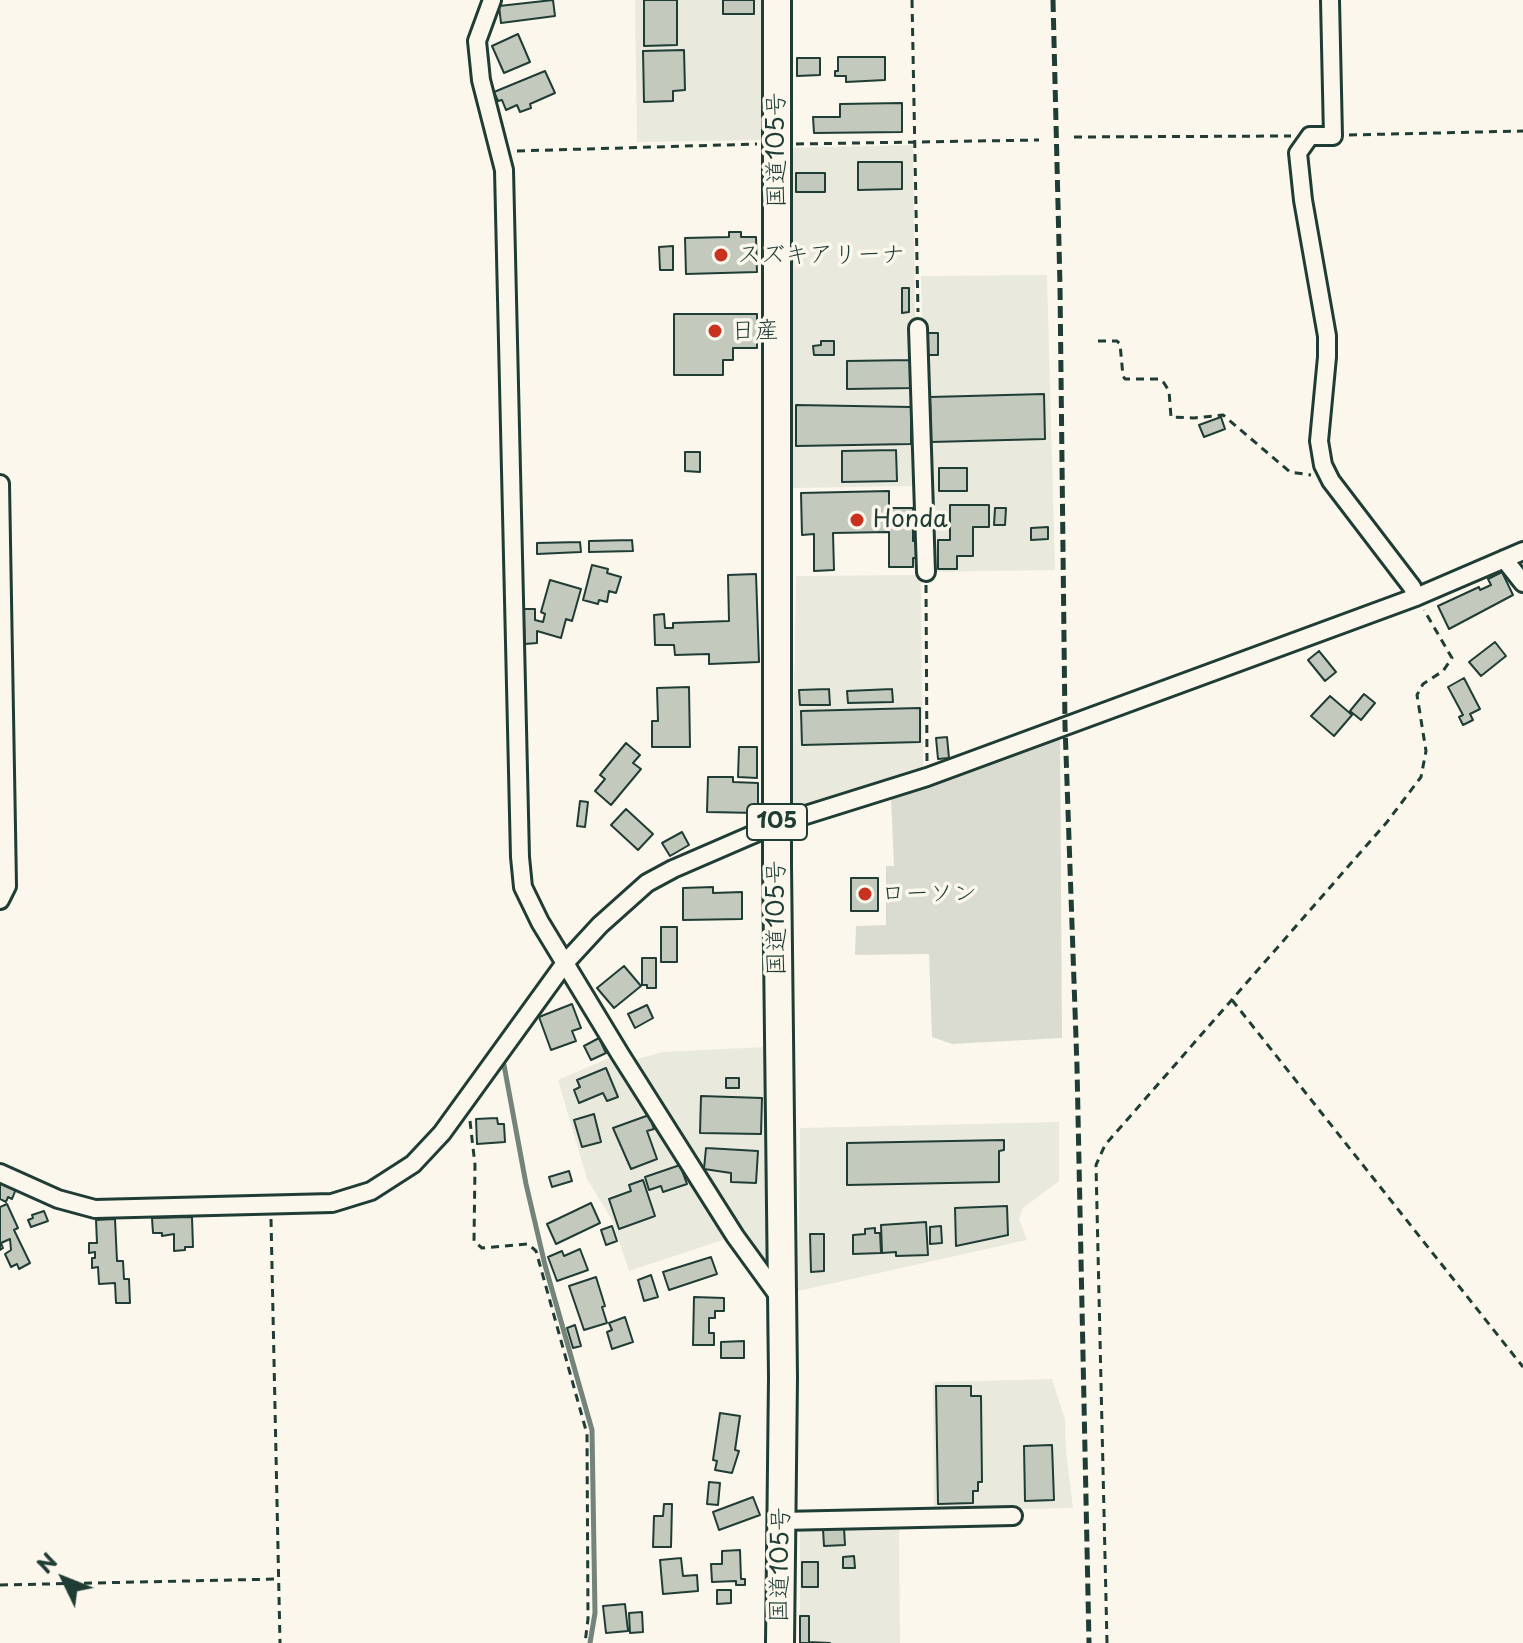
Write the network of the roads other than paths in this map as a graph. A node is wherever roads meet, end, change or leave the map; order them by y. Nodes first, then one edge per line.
1 (492, 0) edge
2 (777, 0) edge
3 (1330, 0) edge
4 (918, 328) road end
5 (0, 484) edge
6 (1523, 551) edge
7 (1504, 559) junction
8 (926, 572) road end
9 (1523, 583) edge
10 (1416, 597) junction
11 (777, 824) junction
12 (0, 900) edge
13 (565, 963) junction
14 (0, 1173) edge
15 (781, 1299) junction
16 (1013, 1516) dead end
17 (781, 1521) junction
18 (780, 1643) edge

1 - 13 street
2 - 11 highway, 国道105号 / 105
3 - 10 street
4 - 8 street
5 - 12 street
6 - 7 street
7 - 9 street
7 - 10 street
10 - 11 street
11 - 13 street
11 - 15 highway, 国道105号 / 105
13 - 14 street
13 - 15 street
15 - 17 highway, 国道105号 / 105
16 - 17 street
17 - 18 highway, 国道105号 / 105

